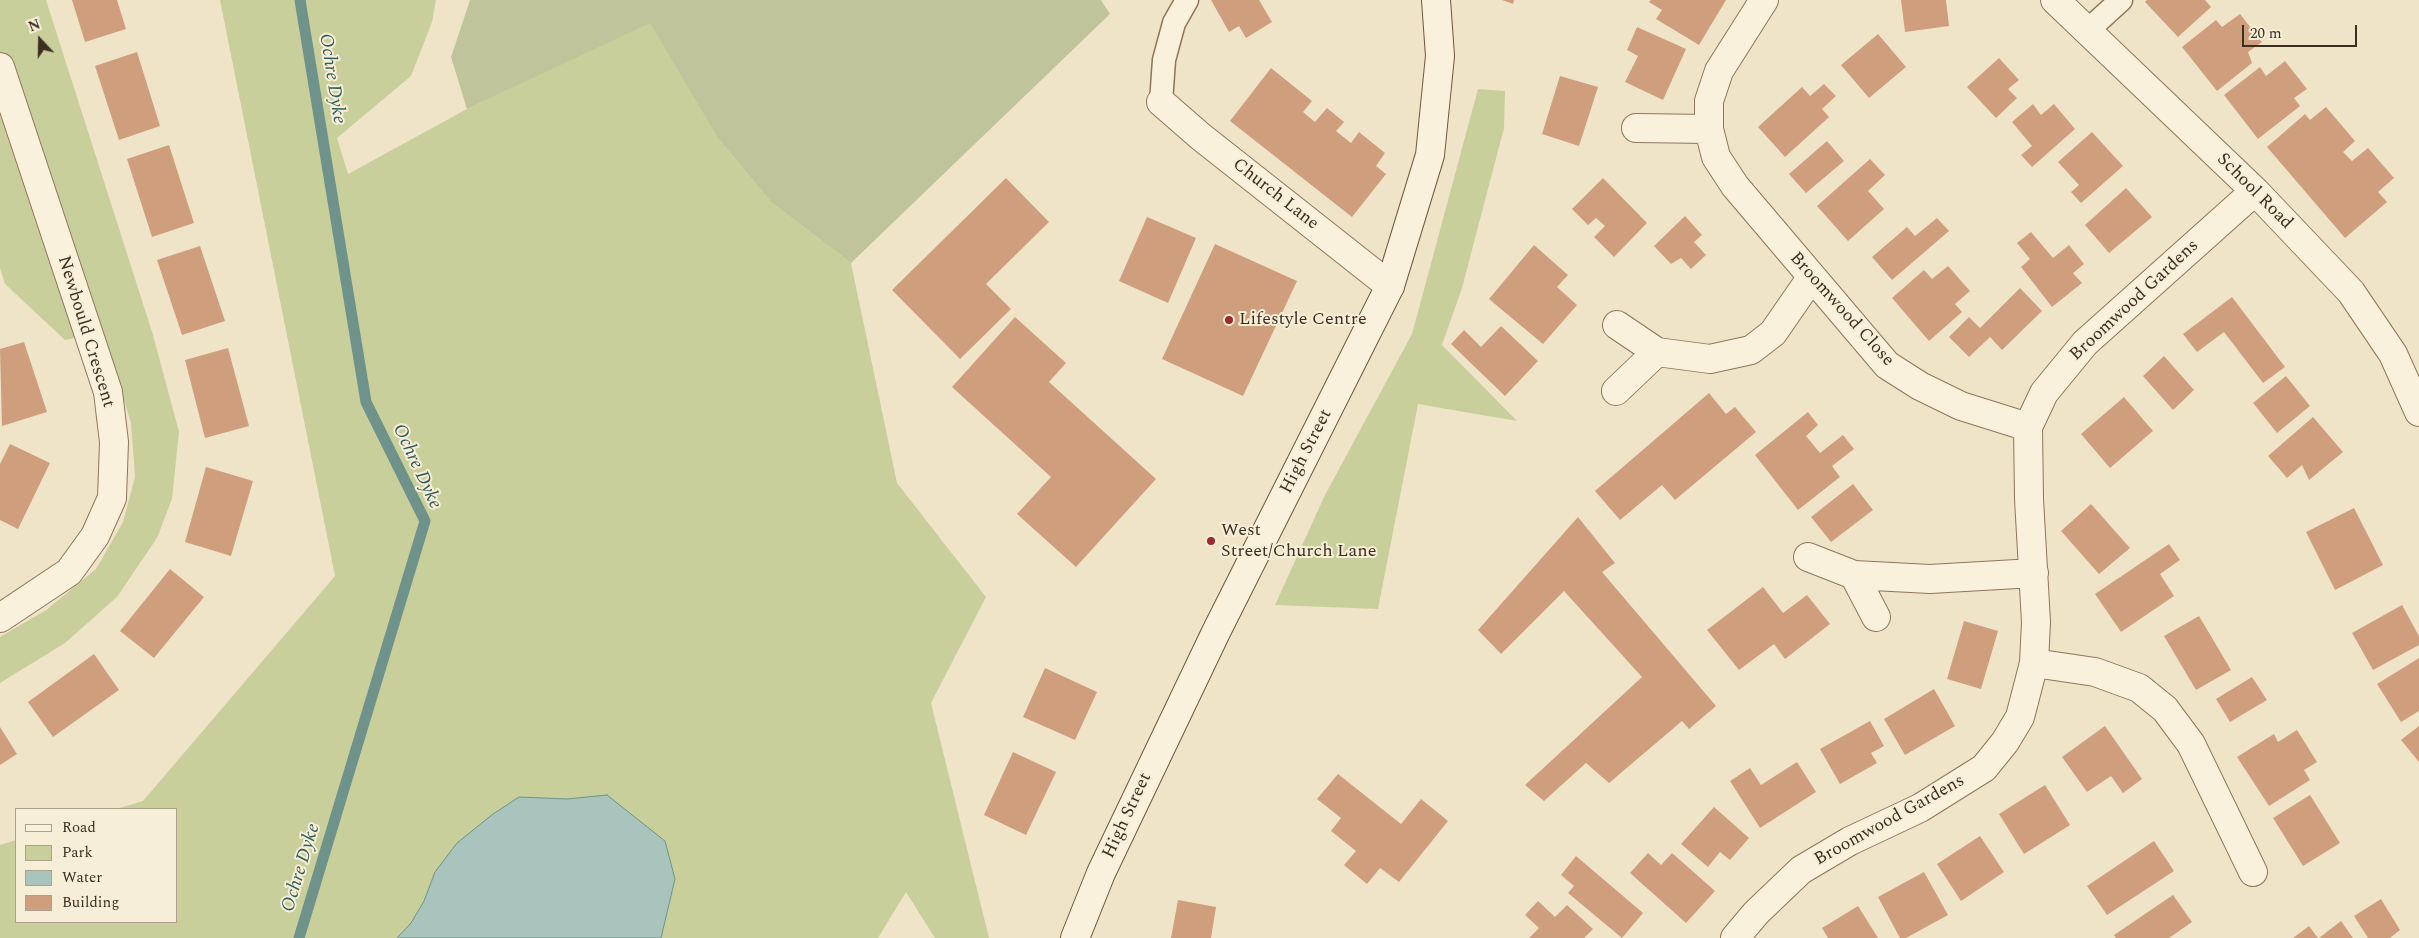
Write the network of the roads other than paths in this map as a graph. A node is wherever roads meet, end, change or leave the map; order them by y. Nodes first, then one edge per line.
1 (1186, 0) edge
2 (1436, 0) edge
3 (1764, 0) edge
4 (2055, 0) edge
5 (2121, 0) edge
6 (2086, 31) junction
7 (0, 67) edge
8 (1161, 102) joint
9 (1636, 128) dead end
10 (1709, 129) junction
11 (2255, 191) junction
12 (1811, 278) junction
13 (1390, 286) junction
14 (1617, 325) dead end
15 (1657, 352) junction
16 (1616, 391) dead end
17 (2419, 412) edge
18 (2028, 427) junction
19 (1808, 557) dead end
20 (2034, 573) junction
21 (1854, 575) junction
22 (1876, 617) dead end
23 (0, 618) edge
24 (2034, 663) junction
25 (2253, 872) dead end
26 (1075, 938) edge
27 (1735, 938) edge

1 - 8 lane
2 - 13 street, High Street
3 - 10 street, Broomwood Close
4 - 6 street, School Road
5 - 6 lane
6 - 11 street, School Road
7 - 23 street, Newbould Crescent
8 - 13 street, Church Lane
9 - 10 street
10 - 12 street, Broomwood Close
11 - 17 street, School Road
11 - 18 street, Broomwood Gardens
12 - 15 street
12 - 18 street, Broomwood Close
13 - 26 street, High Street
14 - 15 street
15 - 16 street
18 - 20 street, Broomwood Gardens
19 - 21 street
20 - 21 street
20 - 24 street, Broomwood Gardens
21 - 22 street
24 - 25 street
24 - 27 street, Broomwood Gardens

